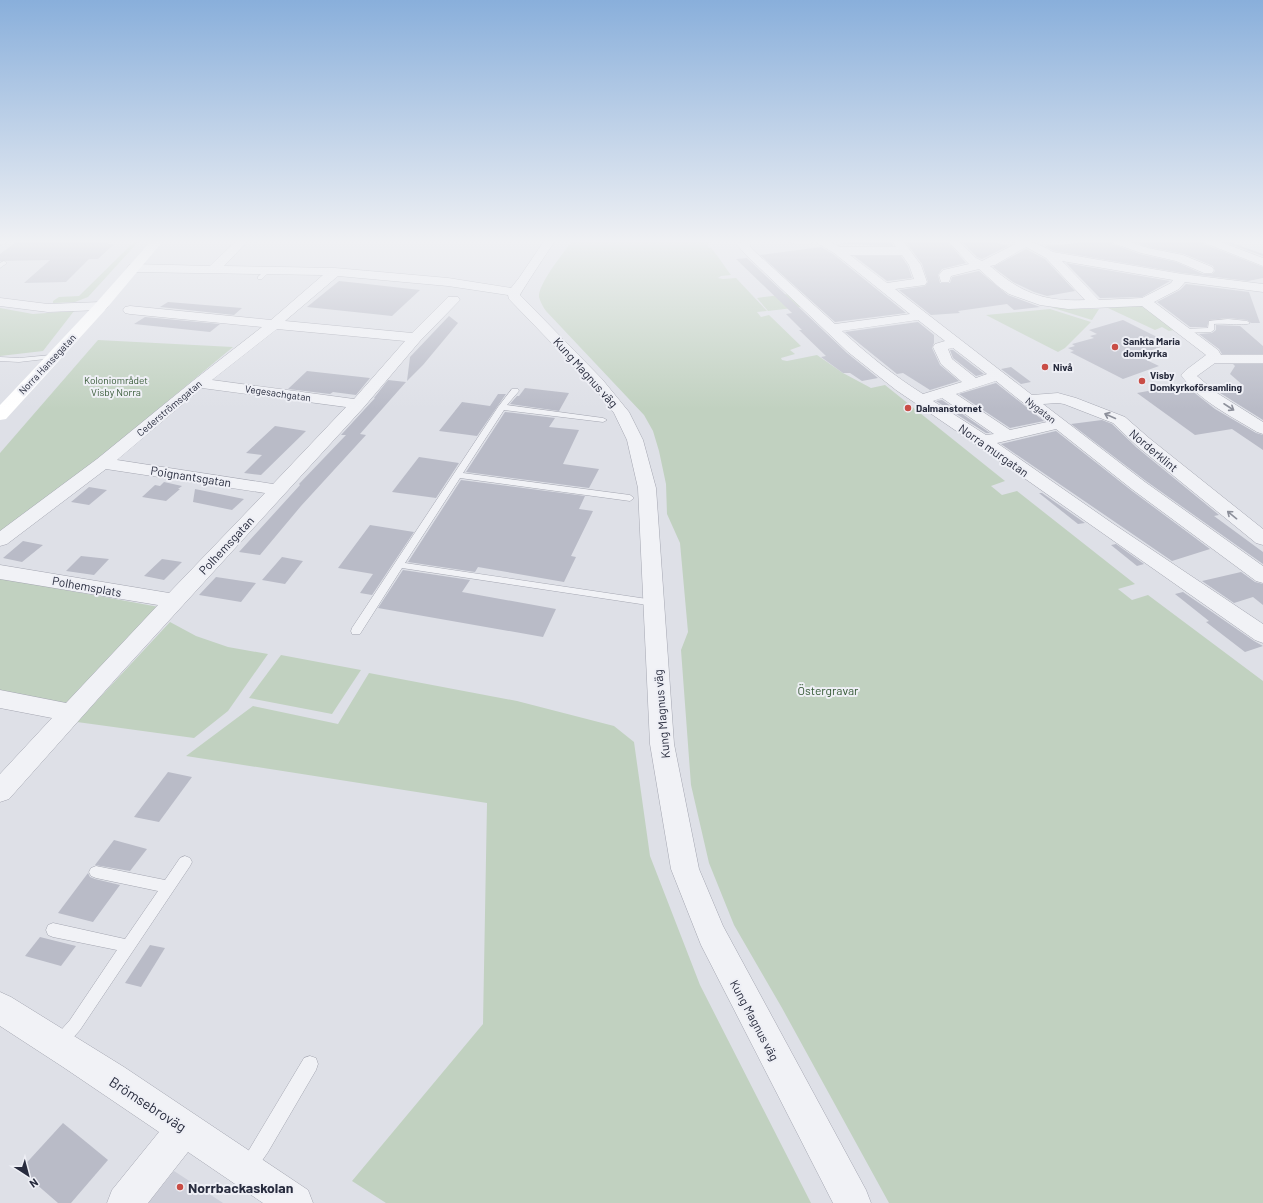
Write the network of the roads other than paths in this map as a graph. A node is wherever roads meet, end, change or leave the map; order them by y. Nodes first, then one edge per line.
1 (108, 297) edge
2 (306, 297) edge
3 (515, 297) edge
4 (798, 297) edge
5 (896, 297) edge
6 (1030, 297) edge
7 (1090, 297) edge
8 (1154, 297) edge
9 (453, 300) dead end
10 (0, 302) edge
11 (1145, 302) junction
12 (1097, 305) junction
13 (101, 306) junction
14 (130, 310) dead end
15 (920, 316) junction
16 (274, 324) junction
17 (1247, 324) dead end
18 (832, 329) junction
19 (1184, 331) junction
20 (415, 338) junction
21 (956, 342) junction
22 (52, 358) junction
23 (0, 359) edge
24 (1212, 359) junction
25 (1263, 359) edge
26 (997, 376) junction
27 (199, 383) junction
28 (973, 383) junction
29 (515, 390) dead end
30 (946, 394) junction
31 (921, 400) junction
32 (1028, 400) junction
33 (358, 404) junction
34 (502, 407) junction
35 (0, 415) edge
36 (603, 420) dead end
37 (1058, 424) junction
38 (1263, 429) edge
39 (1007, 435) junction
40 (983, 441) junction
41 (103, 463) junction
42 (459, 475) junction
43 (279, 490) junction
44 (630, 498) dead end
45 (0, 540) edge
46 (1263, 540) edge
47 (399, 565) junction
48 (0, 572) edge
49 (1263, 576) edge
50 (174, 601) junction
51 (654, 603) junction
52 (356, 631) dead end
53 (1263, 635) edge
54 (0, 699) edge
55 (71, 713) junction
56 (0, 791) edge
57 (185, 862) dead end
58 (96, 872) dead end
59 (168, 887) junction
60 (53, 930) dead end
61 (128, 946) junction
62 (0, 1008) edge
63 (58, 1045) junction
64 (310, 1064) dead end
65 (185, 1128) junction
66 (246, 1170) junction
67 (125, 1203) edge
68 (295, 1203) edge
69 (853, 1203) edge

1 - 13 main road, Norra Hansegatan
2 - 16 street, Cederströmsgatan
3 - 51 street, Kung Magnus väg
4 - 18 street, Norra murgatan
5 - 15 street, Nygatan
6 - 12 street
7 - 12 street
8 - 11 street
9 - 20 street, Polhemsgatan
10 - 13 street
11 - 12 street
11 - 19 street
13 - 22 main road, Norra Hansegatan
14 - 16 street
15 - 18 street
15 - 21 street, Nygatan
16 - 20 street
16 - 27 street, Cederströmsgatan
17 - 19 lane
18 - 31 street, Norra murgatan
19 - 24 street
20 - 33 street, Polhemsgatan
21 - 26 street, Nygatan
21 - 28 street
22 - 23 lane
22 - 35 main road, Norra Hansegatan
24 - 25 street
24 -> 38 street
26 - 28 street
26 - 32 street, Nygatan
27 - 33 street, Vegesachgatan
27 - 41 street, Cederströmsgatan
28 - 30 street
29 - 34 lane
30 - 31 street
30 - 39 street
31 - 40 street, Norra murgatan
32 - 37 street, Nygatan
46 -> 32 street, Norderklint
33 - 43 street, Polhemsgatan
34 - 36 lane
34 - 42 lane
37 - 39 street
37 - 49 street, Nygatan
39 - 40 street
40 - 53 street, Norra murgatan
41 - 43 street, Poignantsgatan
41 - 45 street, Cederströmsgatan
42 - 44 lane
42 - 47 lane
43 - 50 street, Polhemsgatan
47 - 51 lane
47 - 52 lane
48 - 50 street, Polhemsplats
50 - 55 street, Polhemsgatan
51 - 69 street, Kung Magnus väg
54 - 55 street
55 - 56 street, Polhemsgatan
57 - 59 lane
58 - 59 lane
59 - 61 lane
60 - 61 lane
61 - 63 lane
62 - 63 street, Brömsebroväg
63 - 65 street, Brömsebroväg
64 - 66 lane
65 - 66 street, Brömsebroväg
65 - 67 street
66 - 68 street, Brömsebroväg

